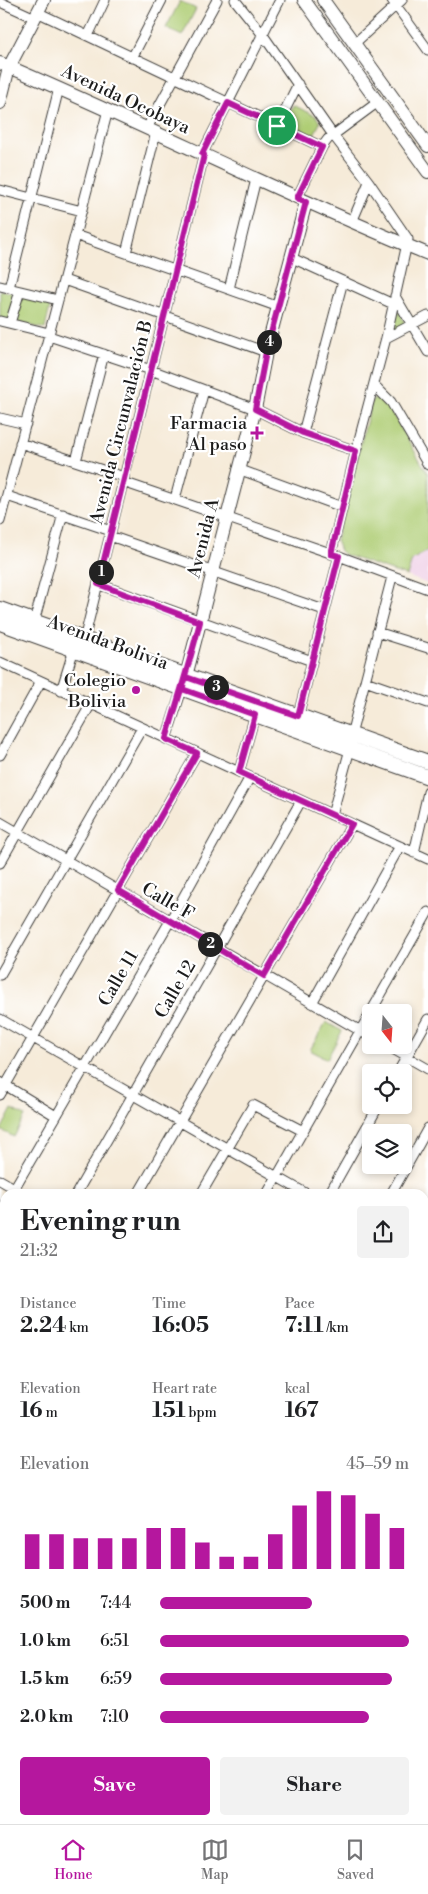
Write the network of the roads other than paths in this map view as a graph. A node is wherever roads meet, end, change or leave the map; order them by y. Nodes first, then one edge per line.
1 (44, 0) edge
2 (105, 0) edge
3 (162, 0) edge
4 (217, 0) edge
5 (235, 0) edge
6 (280, 0) edge
7 (304, 0) edge
8 (323, 0) edge
9 (0, 2) edge
10 (397, 2) edge
11 (36, 15) junction
12 (263, 35) junction
13 (88, 36) junction
14 (354, 43) junction
15 (428, 50) edge
16 (132, 58) junction
17 (5, 65) edge
18 (174, 78) junction
19 (298, 84) junction
20 (59, 88) junction
21 (378, 102) junction
22 (0, 103) edge
23 (228, 103) junction
24 (108, 110) junction
25 (277, 126) junction
26 (151, 130) junction
27 (333, 135) junction
28 (426, 139) edge
29 (322, 147) junction
30 (203, 154) junction
31 (428, 172) edge
32 (256, 179) junction
33 (369, 182) junction
34 (0, 190) edge
35 (30, 198) junction
36 (302, 200) junction
37 (82, 211) junction
38 (352, 222) junction
39 (75, 235) junction
40 (406, 246) junction
41 (126, 253) junction
42 (428, 254) edge
43 (292, 258) junction
44 (175, 270) junction
45 (64, 280) junction
46 (343, 281) junction
47 (4, 287) edge
48 (229, 289) junction
49 (20, 291) junction
50 (58, 300) junction
51 (394, 300) junction
52 (279, 307) junction
53 (164, 314) junction
54 (428, 316) edge
55 (0, 320) edge
56 (10, 323) junction
57 (412, 324) junction
58 (49, 335) junction
59 (386, 338) junction
60 (266, 352) junction
61 (428, 352) edge
62 (104, 354) junction
63 (151, 370) junction
64 (374, 385) junction
65 (204, 390) junction
66 (255, 409) junction
67 (0, 418) edge
68 (26, 424) junction
69 (303, 433) junction
70 (20, 443) junction
71 (356, 451) junction
72 (76, 460) junction
73 (428, 465) edge
74 (238, 469) junction
75 (124, 479) junction
76 (7, 496) junction
77 (174, 499) junction
78 (342, 507) junction
79 (63, 514) junction
80 (226, 517) junction
81 (0, 521) edge
82 (110, 533) junction
83 (335, 555) junction
84 (213, 572) junction
85 (392, 577) junction
86 (98, 584) junction
87 (428, 589) edge
88 (0, 610) edge
89 (324, 610) junction
90 (34, 622) junction
91 (200, 622) junction
92 (0, 623) edge
93 (378, 632) junction
94 (79, 644) junction
95 (428, 648) edge
96 (312, 661) junction
97 (0, 662) edge
98 (41, 681) junction
99 (365, 681) junction
100 (184, 683) junction
101 (61, 691) junction
102 (428, 703) edge
103 (91, 704) junction
104 (255, 715) junction
105 (298, 716) junction
106 (142, 728) junction
107 (166, 739) junction
108 (351, 742) junction
109 (197, 753) junction
110 (0, 755) edge
111 (428, 762) edge
112 (239, 772) junction
113 (250, 777) junction
114 (428, 777) edge
115 (428, 792) edge
116 (301, 801) junction
117 (332, 815) junction
118 (0, 822) edge
119 (352, 824) junction
120 (18, 833) junction
121 (400, 846) junction
122 (414, 853) junction
123 (428, 859) edge
124 (66, 860) junction
125 (0, 863) edge
126 (118, 890) junction
127 (428, 912) edge
128 (170, 921) junction
129 (217, 948) junction
130 (0, 975) edge
131 (264, 976) junction
132 (312, 1003) junction
133 (0, 1019) edge
134 (428, 1020) edge
135 (360, 1031) junction
136 (33, 1038) junction
137 (403, 1054) edge
138 (407, 1056) junction
139 (402, 1064) edge
140 (85, 1067) junction
141 (428, 1069) edge
142 (3, 1084) edge
143 (133, 1094) junction
144 (0, 1095) edge
145 (374, 1114) edge
146 (56, 1116) junction
147 (180, 1121) junction
148 (428, 1128) edge
149 (303, 1131) junction
150 (228, 1149) junction
151 (277, 1176) junction
152 (0, 1180) edge
153 (11, 1189) edge
154 (14, 1189) edge
155 (79, 1189) edge
156 (141, 1189) edge
157 (204, 1189) edge
158 (270, 1189) edge
159 (299, 1189) edge
160 (332, 1189) edge
161 (394, 1189) edge

1 - 11 street
2 - 13 street
3 - 16 street
4 - 18 street
5 - 12 street
6 - 12 street, Avenida Circunvalación B
7 - 21 street
8 - 14 street
9 - 11 street
10 - 14 street
10 - 15 street
11 - 13 street
11 - 17 street
12 - 19 street
12 - 23 street, Avenida Circunvalación B
13 - 16 street
14 - 28 street
16 - 18 street
17 - 20 street, Avenida Ocobaya
17 - 22 street
18 - 23 street
18 - 26 street
19 - 25 street
19 - 27 street
20 - 24 street, Avenida Ocobaya
20 - 35 street
21 - 27 street
21 - 31 street
23 - 25 street
23 - 30 street, Avenida Circunvalación B
24 - 26 street, Avenida Ocobaya
24 - 37 street
25 - 29 street
26 - 30 street, Avenida Ocobaya
26 - 41 street
27 - 29 street
27 - 33 street
29 - 36 street
30 - 32 street, Avenida Ocobaya
30 - 44 street, Avenida Circunvalación B
32 - 36 street, Avenida Ocobaya
32 - 48 street
33 - 38 street
33 - 40 street
34 - 35 street
35 - 37 street
35 - 47 street
36 - 38 street, Avenida Ocobaya
36 - 43 street, Avenida A
37 - 39 street
38 - 40 street, Avenida Ocobaya
39 - 41 street
39 - 45 street
40 - 42 street, Avenida Ocobaya
40 - 51 street
41 - 44 street
43 - 46 street
43 - 52 street, Avenida A
44 - 48 street
44 - 53 street, Avenida Circunvalación B
45 - 50 street
45 - 53 street
46 - 51 street
46 - 69 street
47 - 49 street
48 - 52 street
49 - 50 street
49 - 56 street
50 - 58 street
51 - 57 street
51 - 59 street
52 - 60 street, Avenida A
53 - 60 street
53 - 63 street, Avenida Circunvalación B
54 - 57 street
55 - 56 street
56 - 58 street
57 - 59 street
57 - 61 street
58 - 62 street
58 - 68 street
59 - 64 street
60 - 66 street, Avenida A
62 - 63 street
62 - 72 street
63 - 65 street
63 - 75 street, Avenida Circunvalación B
64 - 71 street
64 - 73 street
65 - 66 street
65 - 77 street
66 - 69 street
66 - 74 street, Avenida A
67 - 68 street
68 - 70 street
69 - 71 street
70 - 72 street
70 - 76 street
71 - 78 street
72 - 75 street
74 - 78 street
74 - 80 street, Avenida A
75 - 77 street
75 - 82 street, Avenida Circunvalación B
76 - 79 street
76 - 81 street
77 - 80 street
78 - 83 street
79 - 82 street
79 - 90 street
80 - 83 street
80 - 84 street, Avenida A
82 - 84 street
82 - 86 street, Avenida Circunvalación B
83 - 85 street
83 - 89 street
84 - 89 street
84 - 91 street, Avenida A
85 - 87 street
85 - 93 street
86 - 91 street
86 - 94 street, Avenida Circunvalación B
88 - 90 main road, Avenida Bolivia
89 - 96 street
90 - 94 main road, Avenida Bolivia
91 - 96 street
91 - 100 street, Avenida A
92 - 94 main road, Avenida Bolivia
93 - 95 street
93 - 99 street
94 - 100 main road, Avenida Bolivia
94 - 101 street, Avenida Circunvalación B
96 - 105 street
97 - 98 street
98 - 101 street
98 - 110 street
99 - 102 street
99 - 108 street
100 - 104 main road, Avenida Bolivia
100 - 105 main road, Avenida Bolivia
100 - 107 street
101 - 103 street
103 - 106 street
103 - 120 street
104 - 108 main road, Avenida Bolivia
104 - 112 street
105 - 108 main road, Avenida Bolivia
106 - 107 street
106 - 124 street
107 - 109 street
108 - 111 main road, Avenida Bolivia
108 - 114 main road, Avenida Bolivia
108 - 117 street
109 - 112 street
109 - 126 street
112 - 113 street
113 - 116 street
113 - 128 street, Calle 11
115 - 122 street
116 - 117 street
116 - 129 street, Calle 12
117 - 119 street
118 - 120 street, Calle F
119 - 121 street
119 - 131 street
120 - 124 street, Calle F
120 - 125 street
121 - 122 street
121 - 132 street
122 - 123 street
124 - 126 street, Calle F
124 - 130 street
126 - 128 street, Calle F
126 - 136 street
127 - 135 street
128 - 129 street, Calle F
128 - 140 street, Calle 11
129 - 131 street, Calle F
129 - 143 street, Calle 12
131 - 132 street, Calle F
131 - 147 street
132 - 135 street, Calle F
133 - 136 street
134 - 138 street
135 - 149 street
136 - 140 street
136 - 142 street
137 - 138 street
138 - 139 street
138 - 141 street
140 - 143 street
140 - 146 street, Calle 11
142 - 144 street
142 - 146 street
143 - 147 street
143 - 155 street, Calle 12
145 - 160 street
146 - 154 street, Calle 11
147 - 150 street
147 - 156 street
148 - 161 street
149 - 150 street
149 - 151 street
150 - 151 street
150 - 157 street
151 - 158 street
151 - 159 street
152 - 153 street

